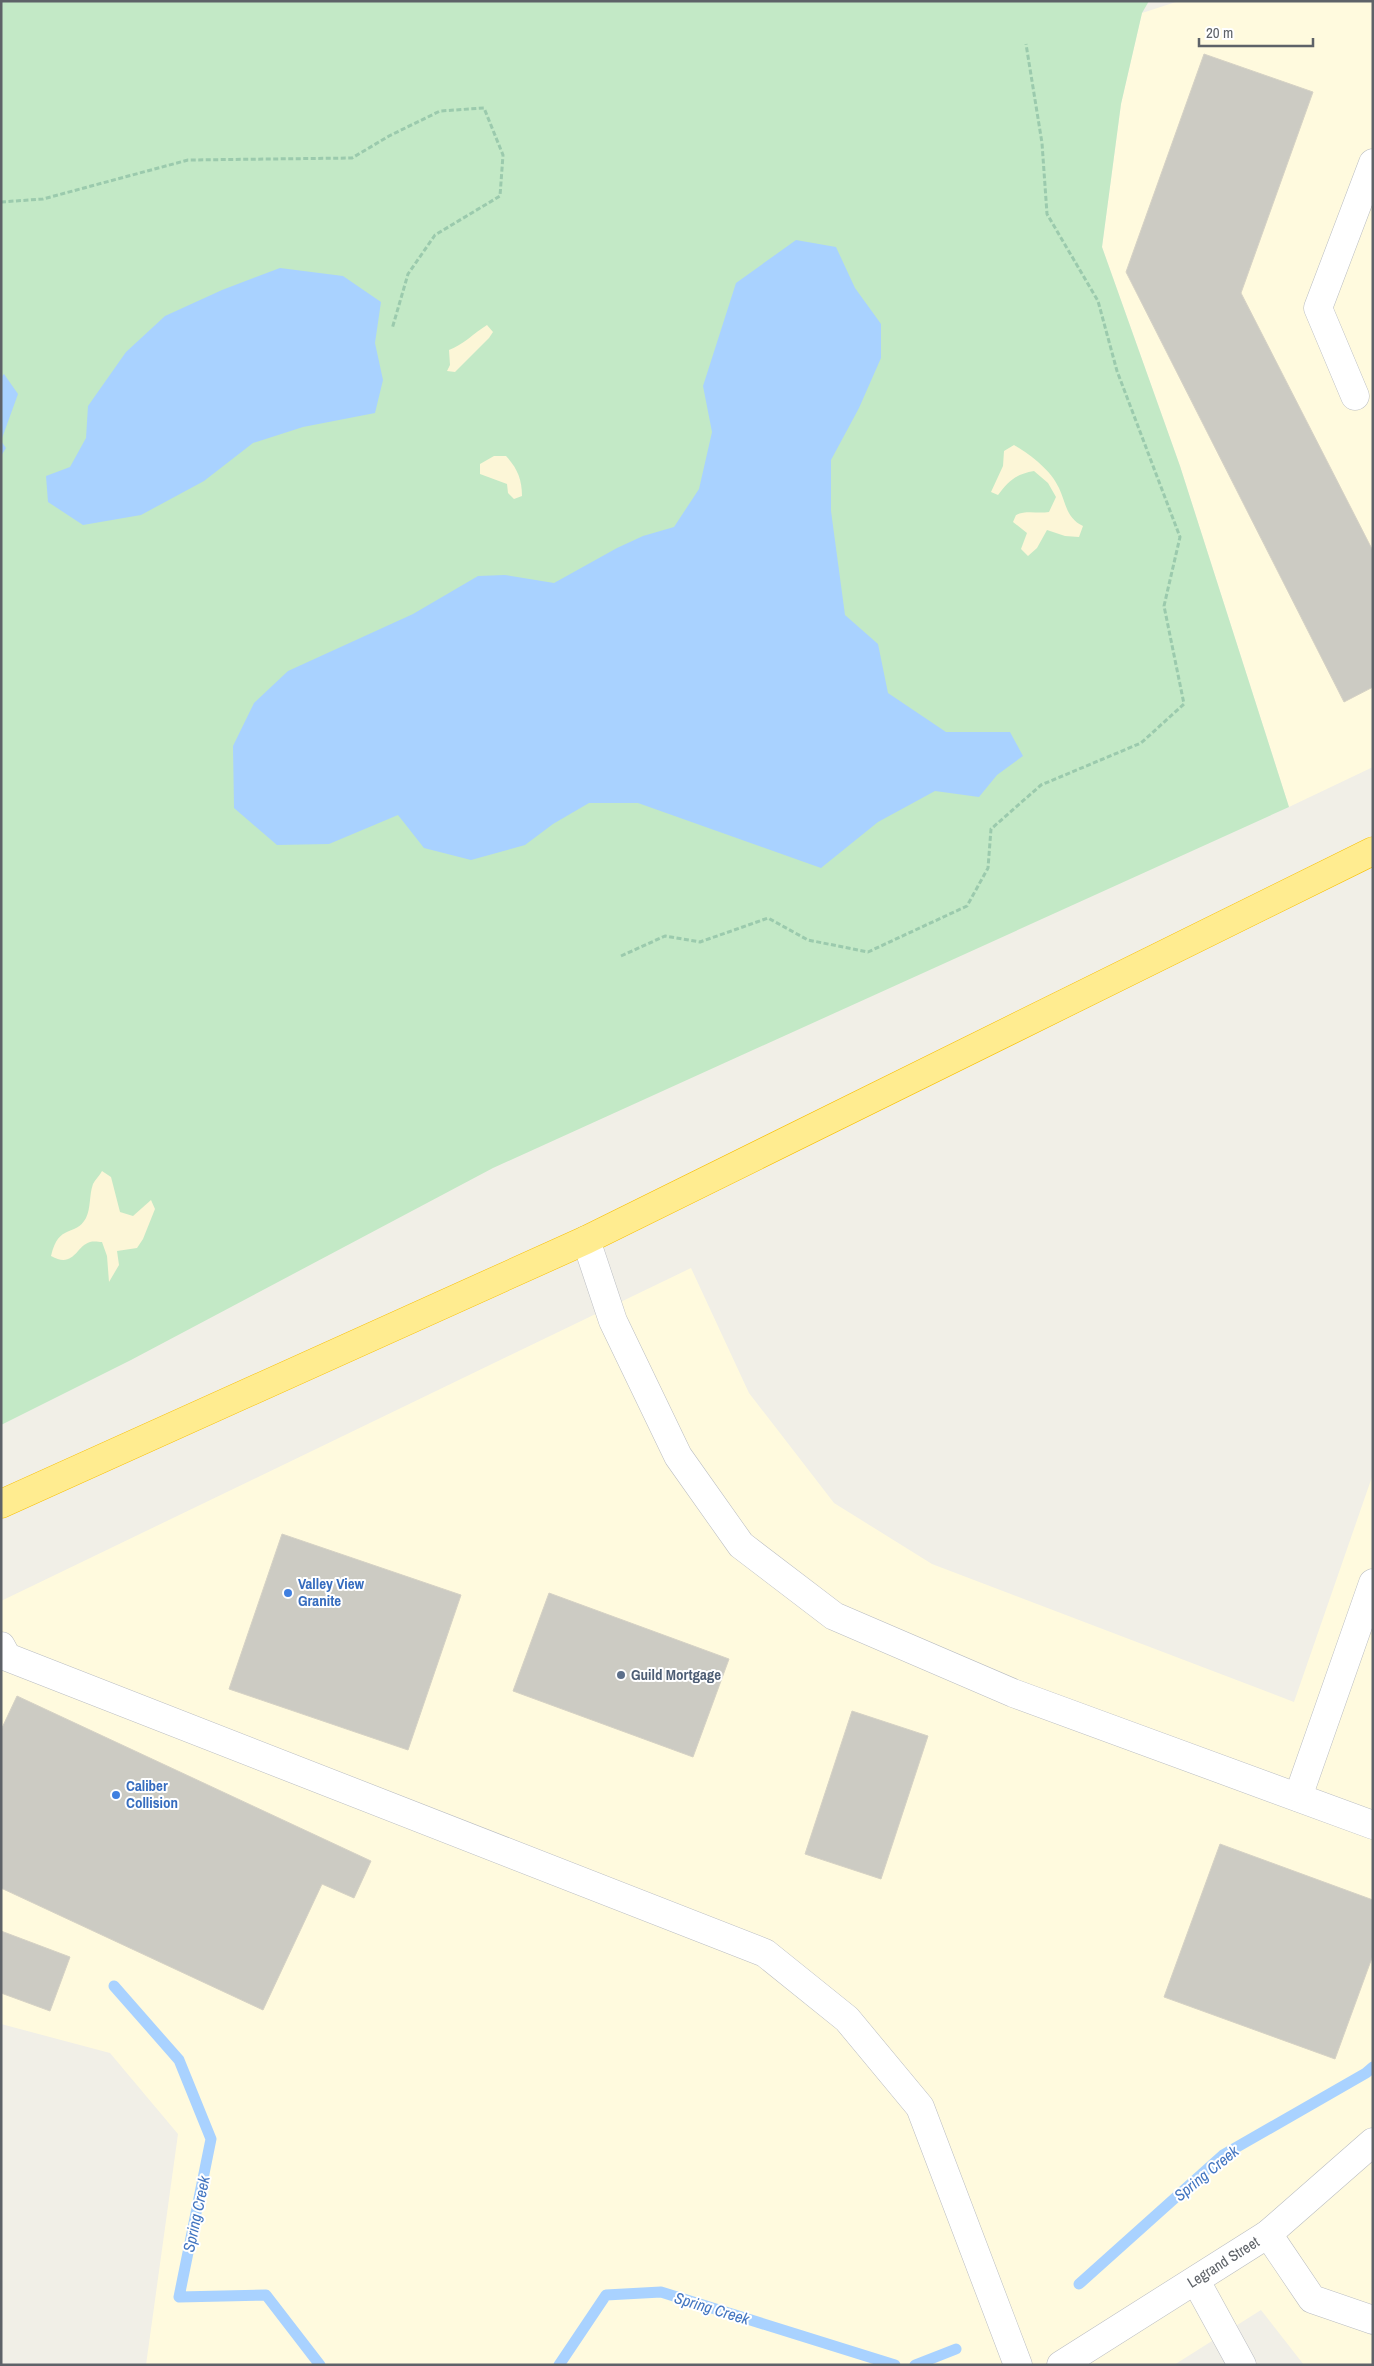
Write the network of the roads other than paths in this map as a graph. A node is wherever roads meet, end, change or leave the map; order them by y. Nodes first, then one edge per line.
1 (1373, 164) edge
2 (1355, 396) dead end
3 (1373, 851) edge
4 (586, 1240) junction
5 (1, 1504) edge
6 (1373, 1583) edge
7 (1, 1646) edge
8 (1298, 1797) junction
9 (1373, 1825) edge
10 (1373, 2142) edge
11 (1268, 2234) junction
12 (1196, 2281) junction
13 (1373, 2320) edge
14 (1018, 2365) edge
15 (1060, 2365) edge
16 (1242, 2365) edge

1 - 2 street
3 - 4 highway
4 - 5 highway
4 - 8 street
6 - 8 street
7 - 14 street
8 - 9 street
10 - 11 street, Legrand Street
11 - 12 street, Legrand Street
11 - 13 street
12 - 15 street, Legrand Street
12 - 16 street

